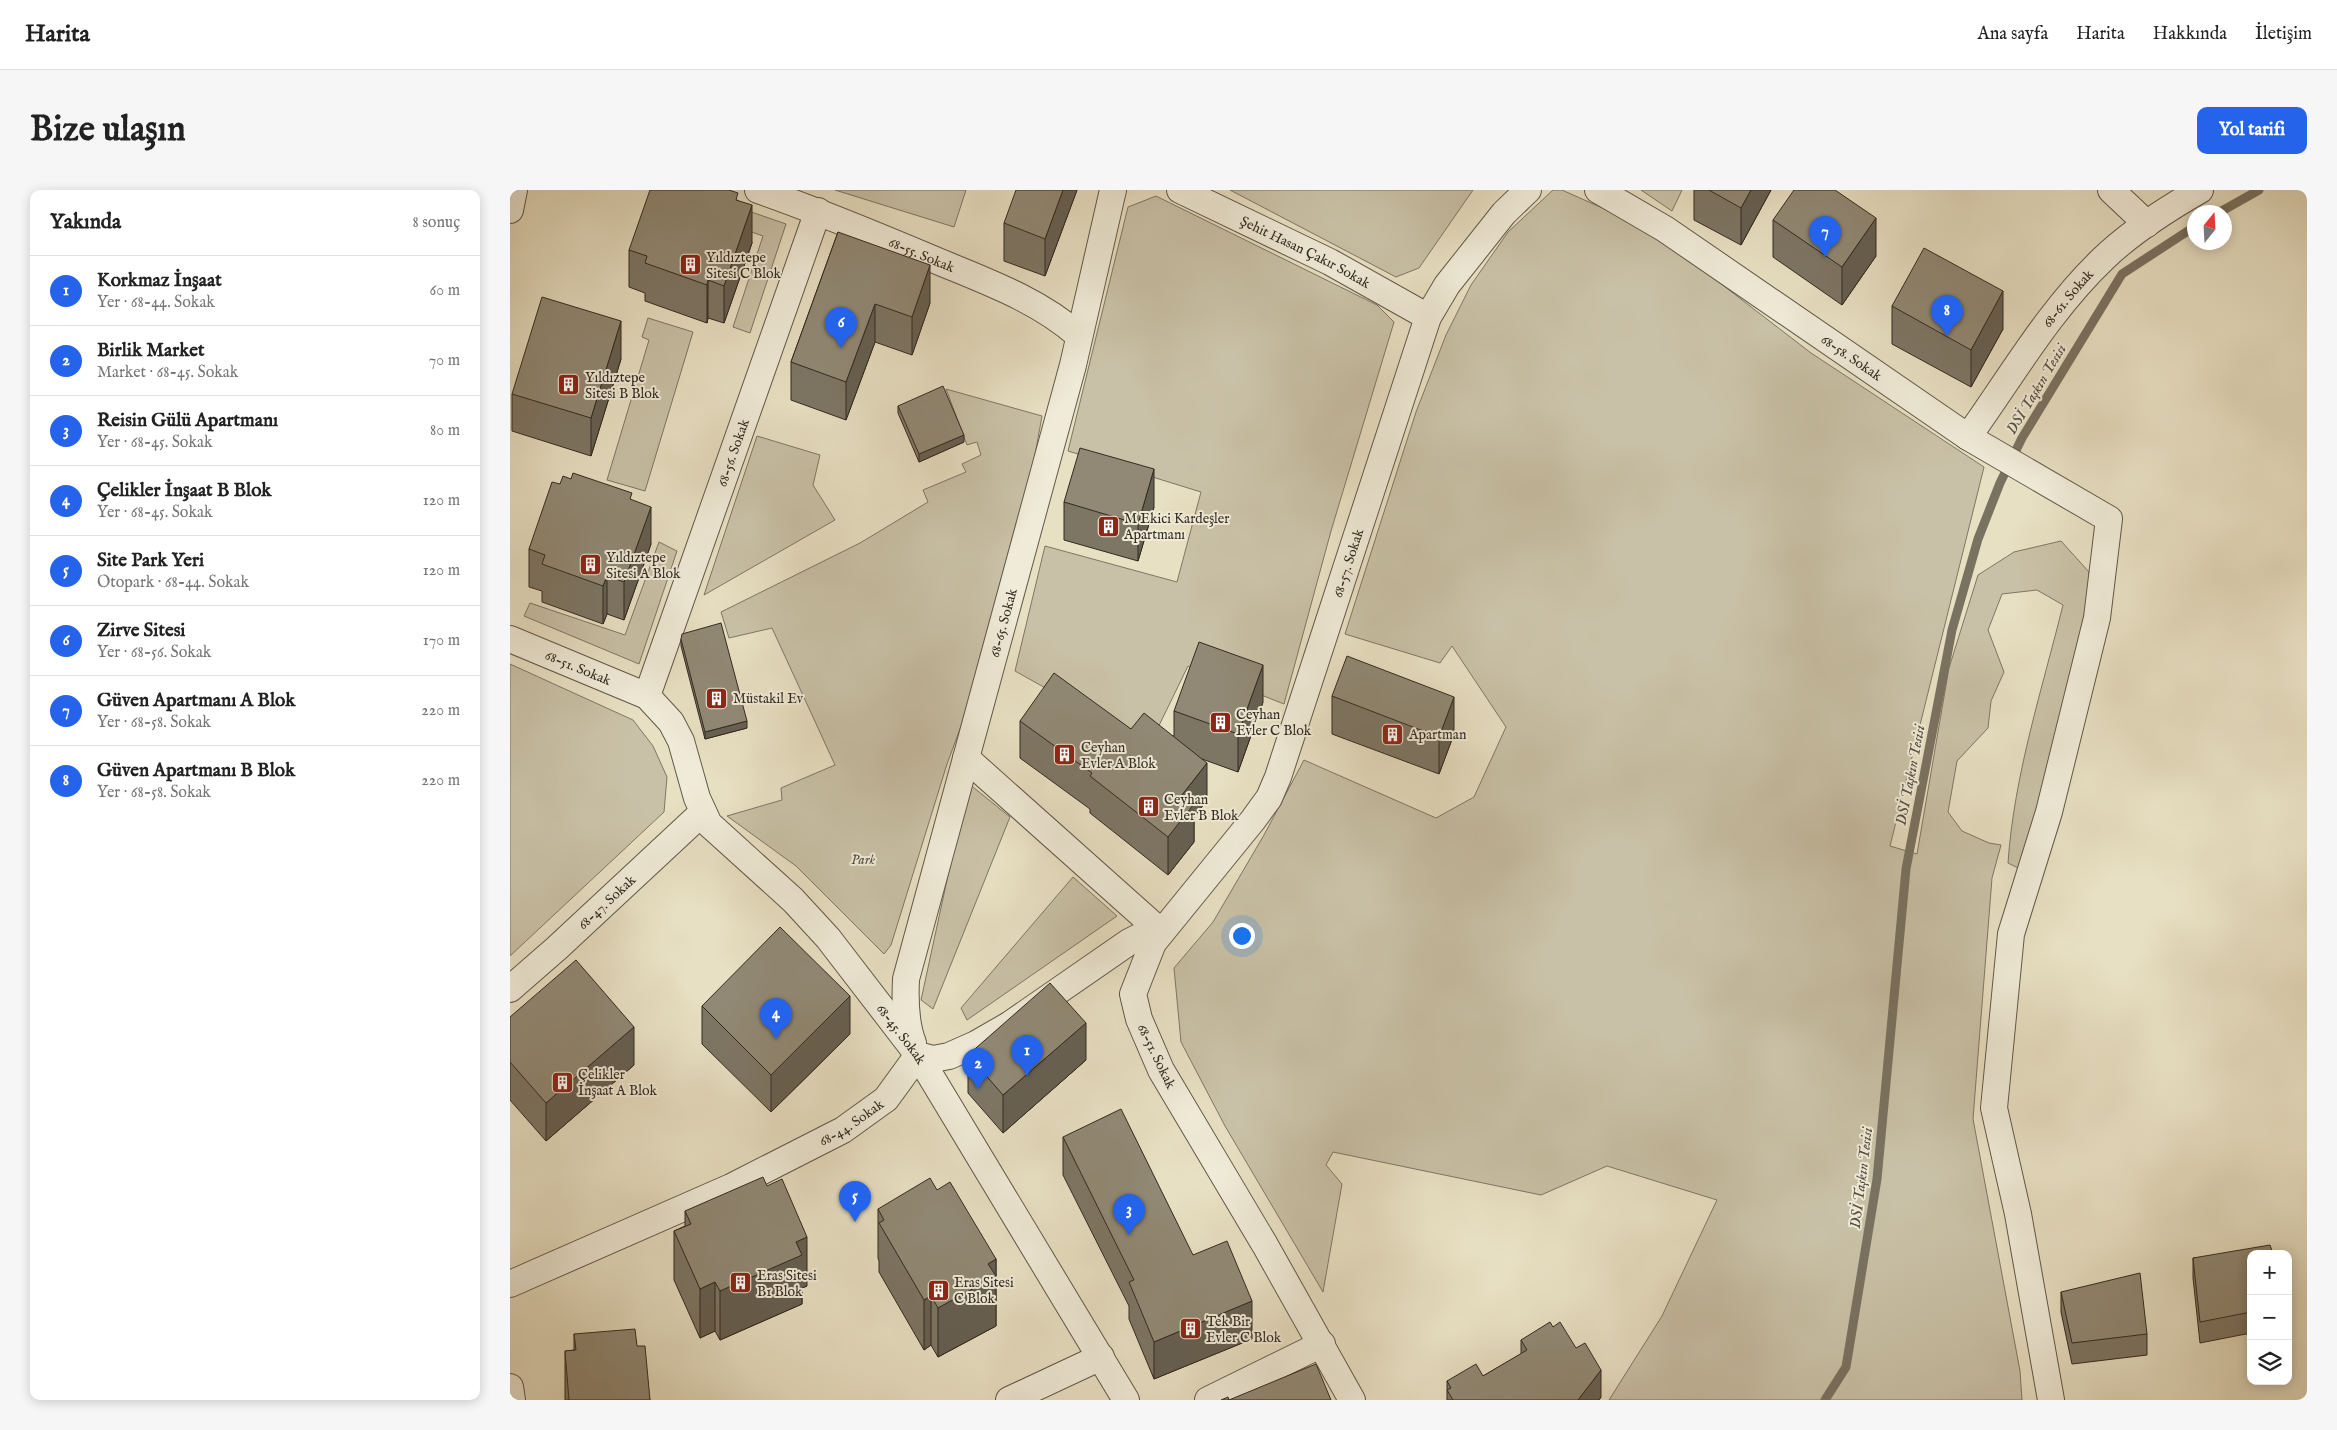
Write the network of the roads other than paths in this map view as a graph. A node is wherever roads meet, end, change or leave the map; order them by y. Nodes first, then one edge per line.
1 (514, 190) edge
2 (758, 190) edge
3 (1113, 190) edge
4 (1180, 190) edge
5 (1528, 190) edge
6 (1598, 190) edge
7 (2111, 190) edge
8 (2200, 190) edge
9 (510, 210) edge
10 (818, 211) junction
11 (2147, 224) junction
12 (1428, 317) junction
13 (1078, 335) junction
14 (1968, 437) junction
15 (510, 639) edge
16 (647, 696) junction
17 (966, 758) junction
18 (702, 813) junction
19 (1161, 932) junction
20 (510, 989) edge
21 (918, 1055) junction
22 (510, 1284) edge
23 (1322, 1344) junction
24 (1101, 1357) junction
25 (510, 1387) edge
26 (512, 1400) edge
27 (1009, 1400) edge
28 (1126, 1400) edge
29 (1208, 1400) edge
30 (1352, 1400) edge
31 (2051, 1400) edge

1 - 9 street
2 - 10 street, 68-55. Sokak
3 - 13 street, 68-65. Sokak
4 - 12 street, Şehit Hasan Çakır Sokak
5 - 12 street, 68-57. Sokak
6 - 14 street, 68-58. Sokak
7 - 11 street
8 - 11 street, 68-61. Sokak
10 - 13 street, 68-55. Sokak
10 - 16 street, 68-56. Sokak
11 - 14 street, 68-61. Sokak
12 - 19 street, 68-57. Sokak
13 - 17 street, 68-65. Sokak
14 - 31 street, 68-58. Sokak
15 - 16 street, 68-51. Sokak
16 - 18 street, 68-45. Sokak
17 - 19 street
17 - 21 street, 68-65. Sokak
18 - 20 street, 68-47. Sokak
18 - 21 street, 68-45. Sokak
19 - 21 street
19 - 23 street, 68-51. Sokak
21 - 22 street, 68-44. Sokak
21 - 24 street, 68-45. Sokak
23 - 29 street
23 - 30 street, 68-51. Sokak
24 - 27 street
24 - 28 street, 68-45. Sokak
25 - 26 street

